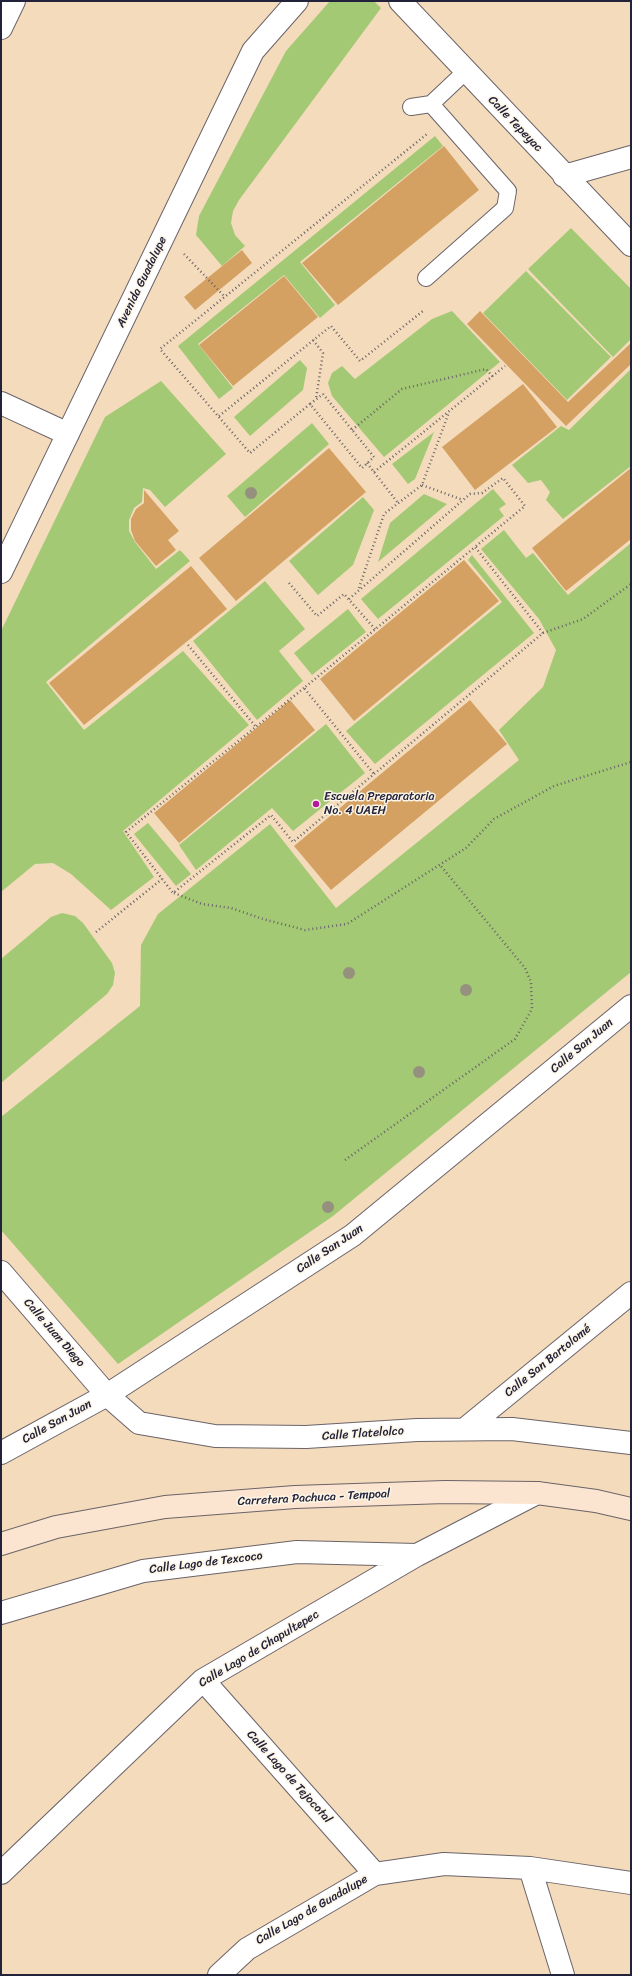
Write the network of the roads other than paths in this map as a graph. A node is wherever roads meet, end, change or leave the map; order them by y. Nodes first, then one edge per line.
1 (14, 1) edge
2 (297, 1) edge
3 (400, 1) edge
4 (1, 28) edge
5 (465, 72) junction
6 (431, 104) junction
7 (411, 107) dead end
8 (631, 157) edge
9 (564, 176) junction
10 (631, 245) edge
11 (426, 278) dead end
12 (1, 403) edge
13 (68, 434) junction
14 (1, 572) edge
15 (631, 1006) edge
16 (1, 1272) edge
17 (631, 1293) edge
18 (107, 1395) junction
19 (465, 1429) junction
20 (631, 1443) edge
21 (1, 1453) edge
22 (537, 1493) junction
23 (631, 1509) edge
24 (1, 1544) edge
25 (417, 1556) junction
26 (1, 1613) edge
27 (202, 1680) junction
28 (530, 1868) junction
29 (1, 1873) edge
30 (375, 1874) junction
31 (631, 1883) edge
32 (219, 1975) edge
33 (564, 1975) edge

1 - 4 street
2 - 13 street, Avenida Guadalupe
3 - 5 street, Calle Tepeyac
5 - 6 lane
5 - 9 street, Calle Tepeyac
6 - 7 lane
6 - 11 lane
8 - 9 street
9 - 10 street, Calle Tepeyac
12 - 13 street
13 - 14 street, Avenida Guadalupe
15 - 18 street, Calle San Juan
16 - 18 street, Calle Juan Diego
17 - 19 street, Calle San Bartolomé
18 - 19 street, Calle Tlatelolco
18 - 21 street, Calle San Juan
19 - 20 street, Calle Tlatelolco
22 - 23 main road, Carretera Pachuca - Tempoal
22 - 24 main road, Carretera Pachuca - Tempoal
22 - 25 street, Calle Lago de Chapultepec
25 - 26 street, Calle Lago de Texcoco
25 - 27 street, Calle Lago de Chapultepec
27 - 29 street, Calle Lago de Chapultepec
27 - 30 street, Calle Lago de Tejocotal
28 - 30 street, Calle Lago de Guadalupe
28 - 31 street, Calle Lago de Guadalupe
28 - 33 street
30 - 32 street, Calle Lago de Guadalupe

